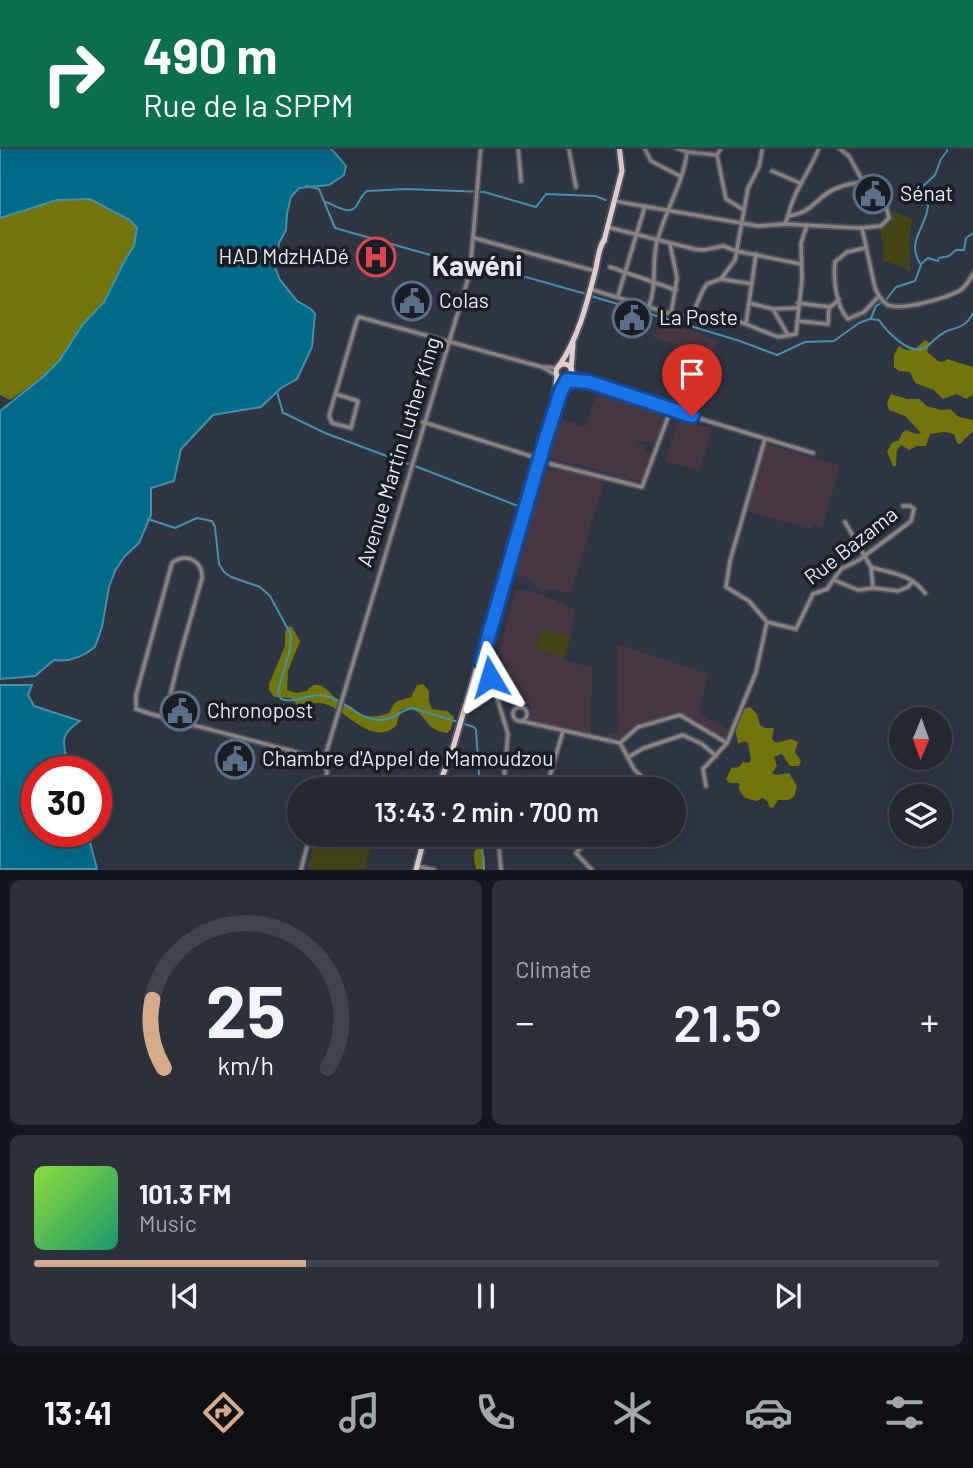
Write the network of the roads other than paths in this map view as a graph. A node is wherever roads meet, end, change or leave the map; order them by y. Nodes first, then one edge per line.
1 (481, 147) edge
2 (518, 147) edge
3 (568, 147) edge
4 (619, 147) edge
5 (644, 147) edge
6 (674, 147) edge
7 (722, 147) edge
8 (762, 147) edge
9 (819, 147) edge
10 (838, 147) edge
11 (687, 152) junction
12 (717, 155) junction
13 (772, 171) dead end
14 (680, 176) junction
15 (521, 181) dead end
16 (863, 182) junction
17 (800, 183) junction
18 (576, 187) dead end
19 (614, 201) junction
20 (645, 206) junction
21 (670, 210) junction
22 (744, 210) junction
23 (788, 216) junction
24 (741, 223) junction
25 (785, 224) junction
26 (807, 225) junction
27 (607, 227) junction
28 (862, 228) junction
29 (638, 236) junction
30 (474, 238) junction
31 (658, 241) junction
32 (670, 244) junction
33 (866, 248) junction
34 (736, 251) junction
35 (755, 254) junction
36 (801, 264) junction
37 (610, 267) dead end
38 (595, 271) junction
39 (626, 272) junction
40 (973, 274) edge
41 (722, 279) junction
42 (655, 282) junction
43 (752, 284) junction
44 (676, 290) junction
45 (589, 291) junction
46 (618, 296) junction
47 (839, 300) junction
48 (881, 300) junction
49 (749, 303) junction
50 (649, 306) junction
51 (797, 306) junction
52 (829, 307) junction
53 (773, 309) junction
54 (671, 314) junction
55 (692, 315) junction
56 (797, 321) junction
57 (746, 323) junction
58 (788, 335) junction
59 (449, 341) junction
60 (573, 341) junction
61 (557, 371) junction
62 (570, 375) junction
63 (336, 394) junction
64 (671, 409) junction
65 (424, 422) junction
66 (765, 439) junction
67 (813, 453) dead end
68 (537, 458) junction
69 (551, 464) dead end
70 (903, 506) dead end
71 (845, 522) dead end
72 (865, 556) junction
73 (871, 567) junction
74 (834, 580) junction
75 (913, 581) junction
76 (873, 588) junction
77 (925, 593) dead end
78 (767, 622) junction
79 (479, 661) junction
80 (476, 671) junction
81 (490, 677) junction
82 (502, 712) junction
83 (513, 712) junction
84 (166, 717) junction
85 (526, 718) junction
86 (503, 719) junction
87 (514, 719) junction
88 (521, 722) junction
89 (529, 723) junction
90 (563, 731) junction
91 (620, 743) junction
92 (727, 743) junction
93 (716, 756) junction
94 (628, 757) junction
95 (326, 764) junction
96 (326, 777) edge
97 (444, 777) edge
98 (504, 777) edge
99 (550, 777) edge
100 (642, 777) edge
101 (706, 786) dead end
102 (307, 847) edge
103 (423, 847) edge
104 (499, 847) edge
105 (581, 847) edge
106 (418, 865) edge
107 (301, 870) edge
108 (434, 870) edge
109 (502, 870) edge
110 (592, 870) edge

1 - 30 street, Avenue Martin Luther King
2 - 15 street
3 - 18 street
4 - 19 main road
5 - 14 street
6 - 11 street
7 - 12 street
8 - 22 street
9 - 17 street
10 - 16 street
11 - 12 street
11 - 14 street
12 - 22 street
13 - 17 street
14 - 21 street
16 - 23 street
16 - 28 street
17 - 23 street
19 - 20 street
19 - 27 main road
20 - 21 street
20 - 29 street
21 - 24 street
21 - 31 street
22 - 24 street
23 - 25 street
24 - 25 street
24 - 34 street
25 - 26 street
26 - 28 street
26 - 36 street
27 - 29 street
27 - 38 main road
28 - 33 street
29 - 31 street
29 - 39 street
30 - 38 street
30 - 59 street, Avenue Martin Luther King
31 - 32 street
31 - 42 street
32 - 34 street
32 - 44 street
33 - 47 street
33 - 48 street
34 - 35 street
34 - 41 street
35 - 36 street
35 - 43 street
36 - 51 street
37 - 39 street
38 - 45 main road
39 - 42 street
39 - 46 street
40 - 48 street
41 - 43 street
41 - 55 street
42 - 44 street
42 - 50 street
43 - 49 street
44 - 54 street
45 - 46 street
45 - 60 main road
46 - 50 street
47 - 48 street
47 - 52 street
49 - 53 street
49 - 57 street
50 - 54 street
51 - 52 street
51 - 53 street
51 - 56 street
52 - 56 street
53 - 58 street
54 - 55 street
55 - 57 street
56 - 58 street
57 - 58 street
59 - 61 street
59 - 63 street
59 - 65 street, Avenue Martin Luther King
60 - 61 main road
60 - 62 main road
61 - 62 main road
61 - 62 main road
61 - 68 main road
62 - 64 street
62 - 79 main road
63 - 63 street
64 - 66 street
64 - 69 street
65 - 68 street
65 - 95 street, Avenue Martin Luther King
66 - 67 street
66 - 78 street
68 - 79 main road
70 - 72 street, Rue Bazama
71 - 72 street
72 - 73 street
72 - 74 street, Rue Bazama
73 - 75 street
73 - 76 street
74 - 76 street
74 - 78 street, Rue Bazama
75 - 76 street
75 - 77 street
78 - 92 street
79 - 80 main road
79 - 81 street
80 - 81 street
80 - 97 main road
81 - 82 street
82 - 83 street
82 - 86 street
83 - 85 street
83 - 87 street
84 - 84 street
84 - 95 street
85 - 88 street
85 - 89 street
86 - 87 street
86 - 98 street
87 - 88 street
88 - 89 street
89 - 90 street
90 - 91 street
90 - 99 street
91 - 92 street
91 - 94 street
92 - 93 street
93 - 94 street
93 - 101 street
94 - 100 street
95 - 96 street, Avenue Martin Luther King
102 - 107 street
103 - 106 main road
104 - 109 street
105 - 110 street
106 - 108 street

